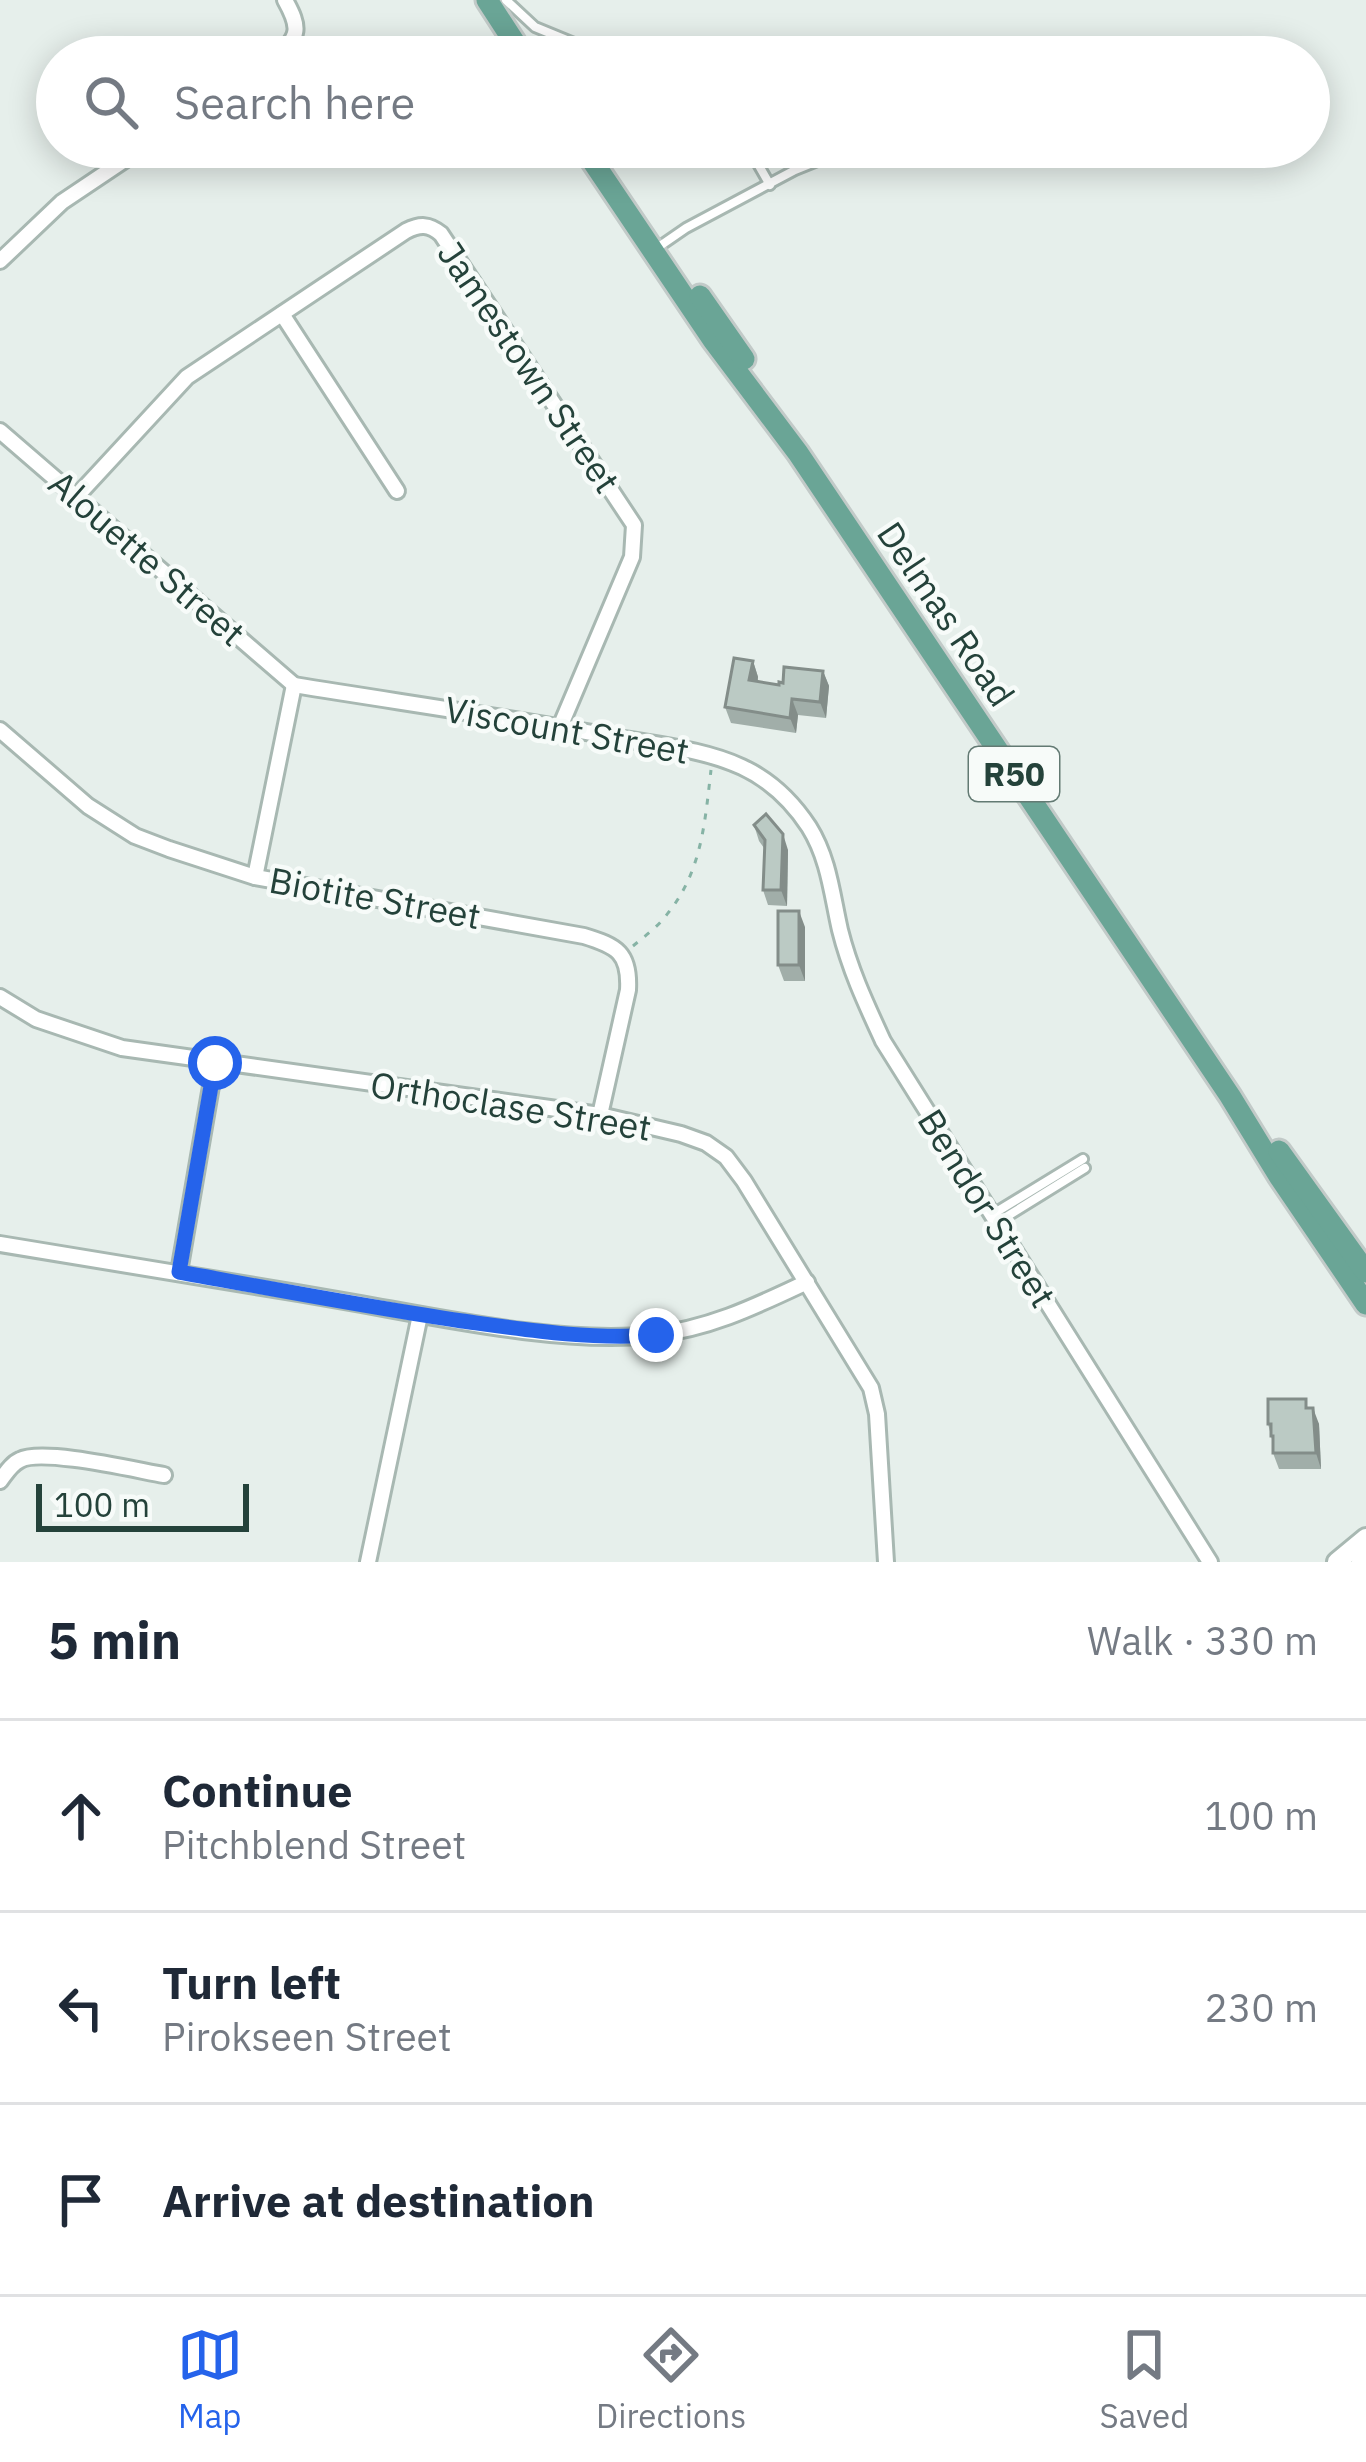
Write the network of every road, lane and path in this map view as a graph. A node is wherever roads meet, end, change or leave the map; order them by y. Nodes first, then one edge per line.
1 (285, 0) edge
2 (487, 0) edge
3 (504, 0) edge
4 (294, 36) edge
5 (510, 36) edge
6 (526, 36) edge
7 (557, 36) edge
8 (112, 168) edge
9 (598, 168) edge
10 (610, 168) edge
11 (760, 168) edge
12 (800, 168) edge
13 (770, 185) junction
14 (657, 248) junction
15 (0, 261) edge
16 (281, 314) junction
17 (0, 431) edge
18 (397, 491) dead end
19 (77, 496) junction
20 (294, 685) junction
21 (560, 727) junction
22 (0, 730) edge
23 (713, 756) junction
24 (812, 832) joint
25 (255, 877) junction
26 (623, 955) junction
27 (0, 997) edge
28 (215, 1063) junction
29 (600, 1115) junction
30 (1084, 1164) dead end
31 (994, 1219) junction
32 (0, 1244) edge
33 (1364, 1269) edge
34 (179, 1272) junction
35 (807, 1282) junction
36 (1366, 1304) edge
37 (421, 1315) junction
38 (164, 1474) dead end
39 (0, 1481) edge
40 (1366, 1538) edge
41 (368, 1562) edge
42 (886, 1562) edge
43 (1210, 1562) edge
44 (1337, 1562) edge

1 - 4 street
2 - 5 main road
3 - 6 main road
3 - 7 lane
8 - 15 street
9 - 14 main road, Delmas Road / R50
10 - 14 main road, Delmas Road / R50
11 - 13 lane
12 - 13 lane
13 - 14 lane
14 - 33 main road, Delmas Road / R50
14 - 36 main road, Delmas Road / R50
16 - 18 street
16 - 19 street, Jamestown Street
16 - 21 street, Jamestown Street
17 - 19 street, Alouette Street
19 - 20 street, Alouette Street
20 - 21 street, Viscount Street
20 - 25 street
21 - 23 street, Viscount Street
22 - 25 street, Biotite Street
23 - 24 street, Viscount Street
23 - 26 path
24 - 31 street, Bendor Street
25 - 26 street, Biotite Street
26 - 29 street
27 - 28 street, Orthoclase Street
28 - 29 street, Orthoclase Street
28 - 34 street
29 - 35 street, Orthoclase Street
30 - 31 lane
31 - 43 street, Bendor Street
32 - 34 street
34 - 37 street
35 - 37 street
35 - 42 street, Orthoclase Street
37 - 41 street
38 - 39 street
40 - 44 street

